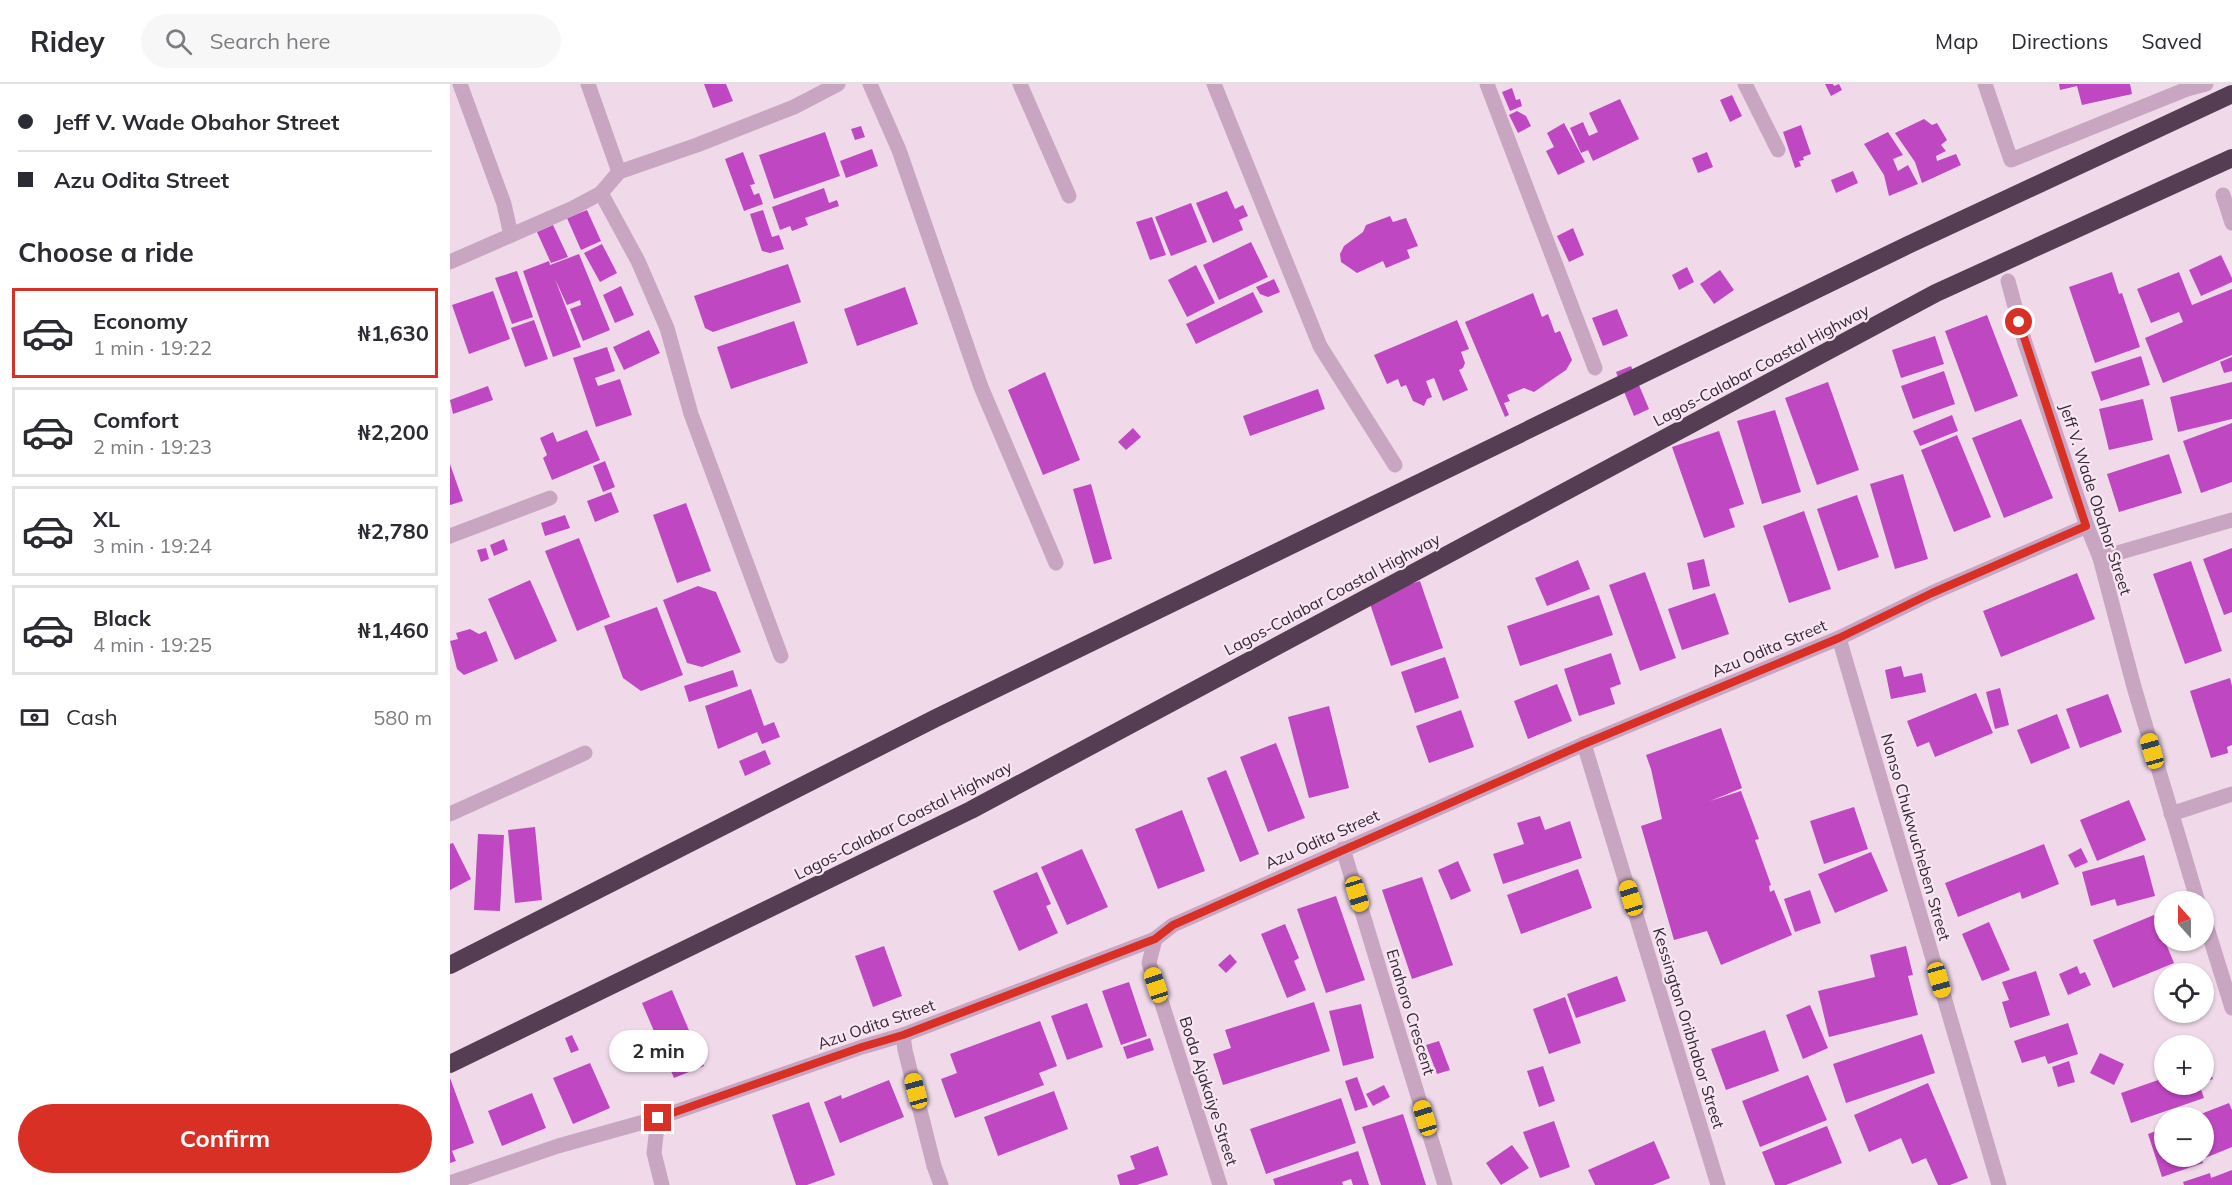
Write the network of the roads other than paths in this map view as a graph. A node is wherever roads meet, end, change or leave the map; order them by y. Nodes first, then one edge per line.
1 (460, 84) edge
2 (588, 84) edge
3 (838, 84) edge
4 (870, 84) edge
5 (1020, 84) edge
6 (1214, 84) edge
7 (1487, 84) edge
8 (1745, 84) edge
9 (1985, 84) edge
10 (2206, 84) edge
11 (2232, 94) edge
12 (1778, 150) dead end
13 (2232, 158) edge
14 (619, 172) junction
15 (601, 193) junction
16 (2223, 195) dead end
17 (1069, 196) dead end
18 (2232, 223) edge
19 (511, 236) junction
20 (450, 262) edge
21 (2008, 281) dead end
22 (1594, 368) dead end
23 (1395, 465) dead end
24 (550, 498) dead end
25 (2232, 520) edge
26 (2086, 526) junction
27 (450, 536) edge
28 (2100, 558) junction
29 (1056, 563) dead end
30 (1839, 638) junction
31 (781, 656) dead end
32 (1584, 744) junction
33 (585, 753) dead end
34 (2232, 795) edge
35 (450, 814) edge
36 (2170, 814) junction
37 (1343, 849) junction
38 (2194, 891) edge
39 (1155, 939) junction
40 (2214, 950) edge
41 (450, 965) edge
42 (2232, 1008) edge
43 (903, 1035) junction
44 (450, 1064) edge
45 (658, 1118) junction
46 (450, 1184) edge
47 (662, 1185) edge
48 (941, 1185) edge
49 (1220, 1185) edge
50 (1445, 1185) edge
51 (1718, 1185) edge
52 (1999, 1185) edge

1 - 19 street
2 - 14 street
3 - 14 street
4 - 29 street
5 - 17 street
6 - 23 street
7 - 22 street
8 - 12 street
9 - 10 street
11 - 41 highway
13 - 44 highway, Lagos-Calabar Coastal Highway
14 - 15 street
15 - 19 street
15 - 31 street
16 - 18 street
19 - 20 street
21 - 26 street, Jeff V. Wade Obahor Street
24 - 27 street
25 - 28 street
26 - 28 street, Jeff V. Wade Obahor Street
26 - 30 street, Azu Odita Street
28 - 36 street, Jeff V. Wade Obahor Street
30 - 32 street, Azu Odita Street
30 - 52 street, Nonso Chukwucheben Street
32 - 37 street, Azu Odita Street
32 - 51 street, Kessington Oribhabor Street
33 - 35 street
34 - 36 street
36 - 38 street, Jeff V. Wade Obahor Street
37 - 39 street, Azu Odita Street
37 - 50 street, Enahoro Crescent
39 - 43 street, Azu Odita Street
39 - 49 street, Boda Ajakaiye Street
40 - 42 street
43 - 45 street, Azu Odita Street
43 - 48 street
45 - 46 street, Azu Odita Street
45 - 47 street

